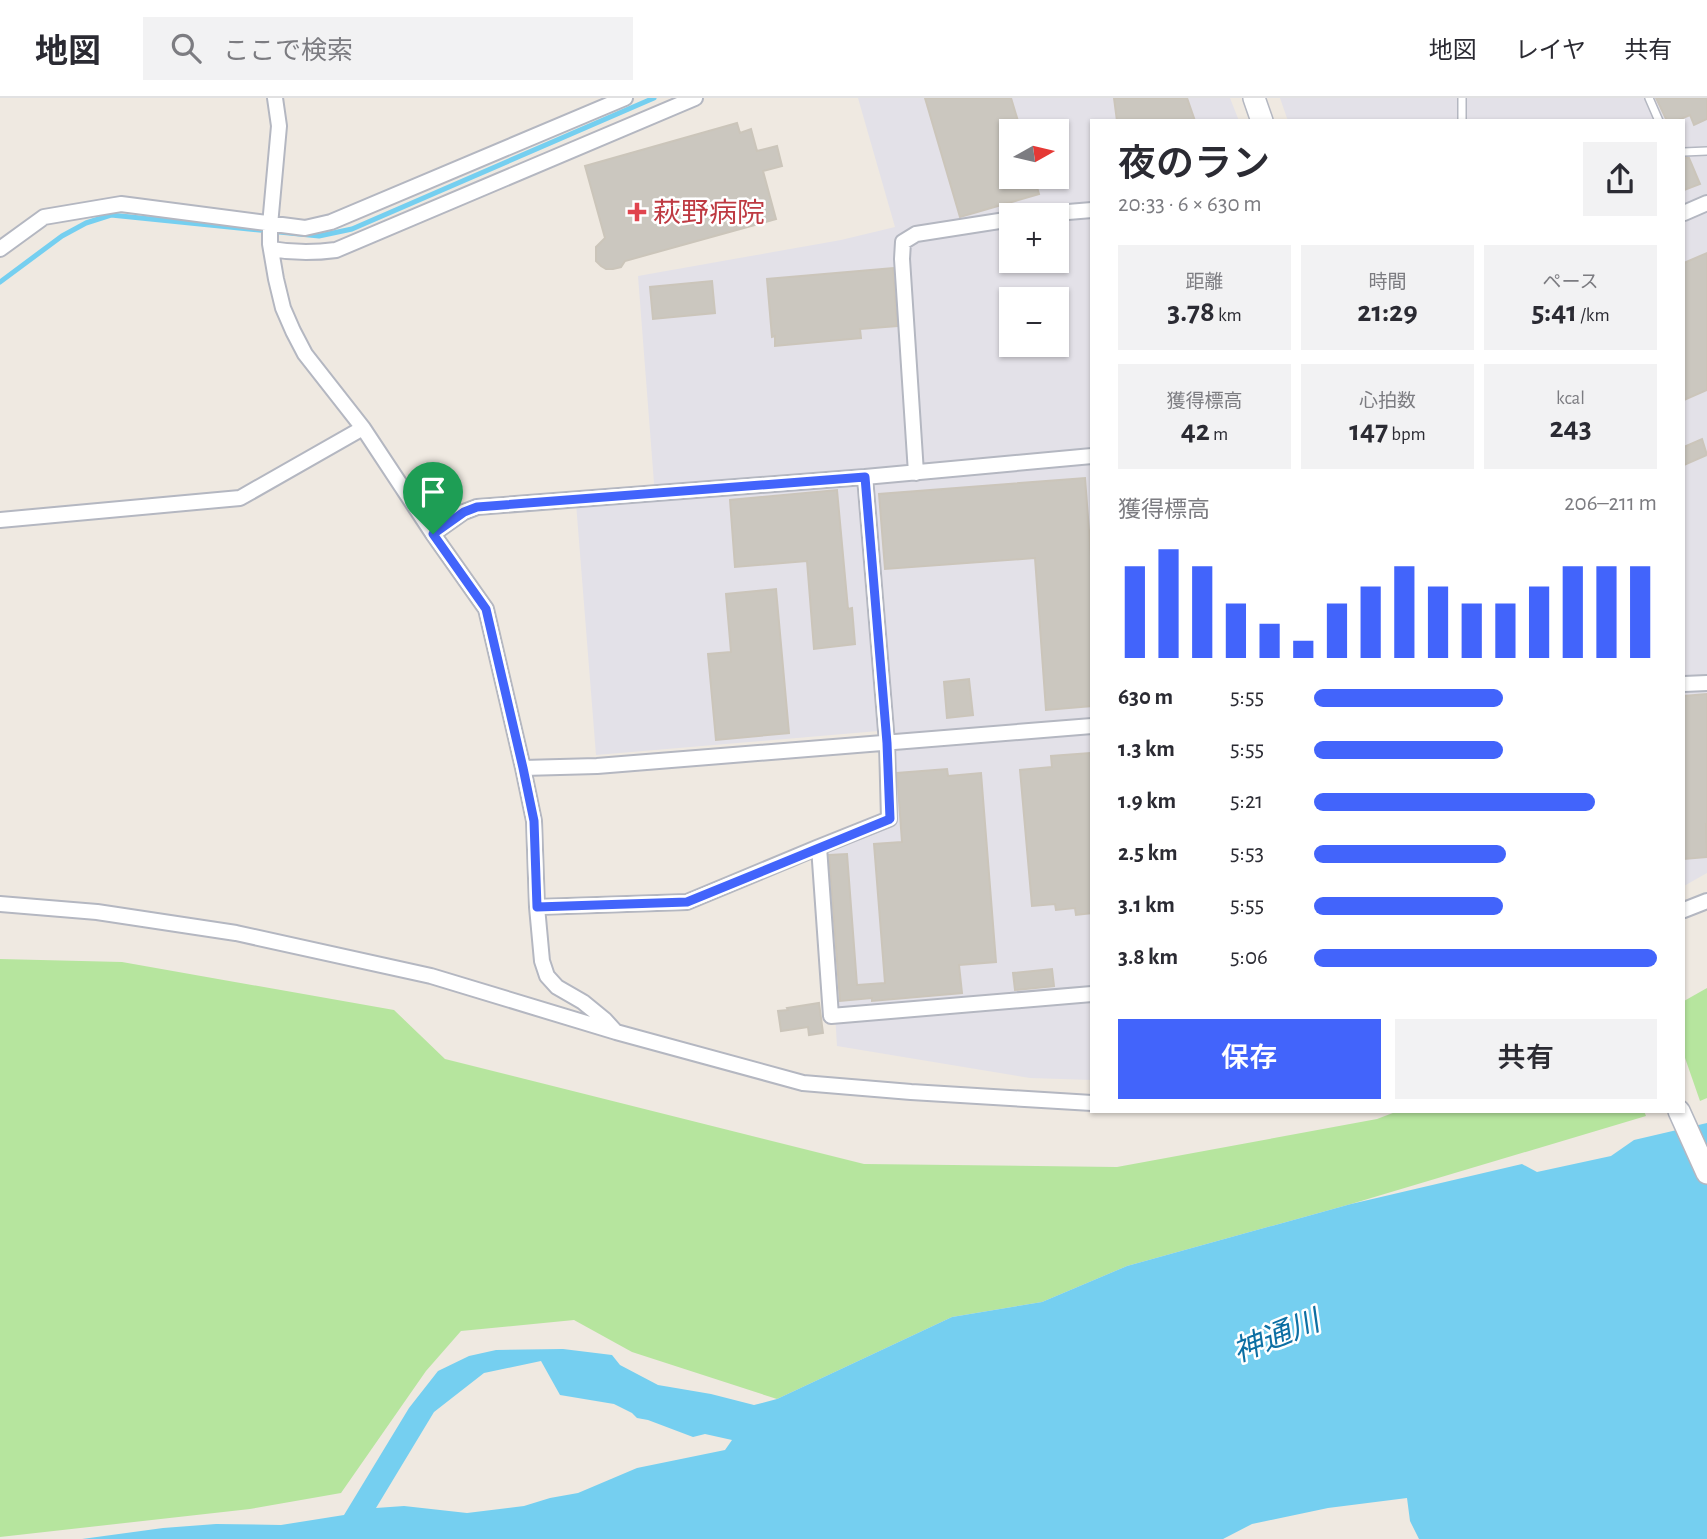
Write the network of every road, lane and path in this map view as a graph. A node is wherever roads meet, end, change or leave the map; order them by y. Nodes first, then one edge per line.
1 (275, 98) edge
2 (625, 98) edge
3 (695, 98) edge
4 (1254, 98) edge
5 (1462, 98) edge
6 (1649, 98) edge
7 (1261, 119) edge
8 (1462, 119) edge
9 (1658, 119) edge
10 (1707, 151) edge
11 (1685, 152) edge
12 (1707, 203) edge
13 (1090, 210) edge
14 (1069, 212) edge
15 (1685, 213) edge
16 (999, 221) edge
17 (270, 225) junction
18 (0, 249) edge
19 (271, 249) junction
20 (363, 428) junction
21 (1090, 456) edge
22 (916, 473) junction
23 (865, 477) junction
24 (0, 520) edge
25 (433, 534) junction
26 (1707, 683) edge
27 (1685, 684) edge
28 (1090, 726) edge
29 (887, 743) junction
30 (523, 768) junction
31 (819, 847) junction
32 (1707, 901) edge
33 (0, 904) edge
34 (537, 907) junction
35 (1685, 910) edge
36 (1090, 994) edge
37 (616, 1032) junction
38 (1090, 1103) edge
39 (1680, 1113) edge
40 (1707, 1173) edge

1 - 17 street
2 - 17 street
3 - 19 street
4 - 7 street
5 - 8 lane
6 - 9 lane
10 - 11 lane
12 - 15 street
13 - 14 street
16 - 22 street
17 - 18 street
17 - 19 street
19 - 20 street
20 - 24 street
20 - 25 street
21 - 22 street
22 - 23 street
23 - 25 street
23 - 29 street
25 - 30 street
26 - 27 street
28 - 29 street
29 - 30 street
29 - 31 street
30 - 34 street
31 - 34 street
31 - 36 street
32 - 35 street
33 - 37 street
34 - 37 street
37 - 38 street
39 - 40 street

